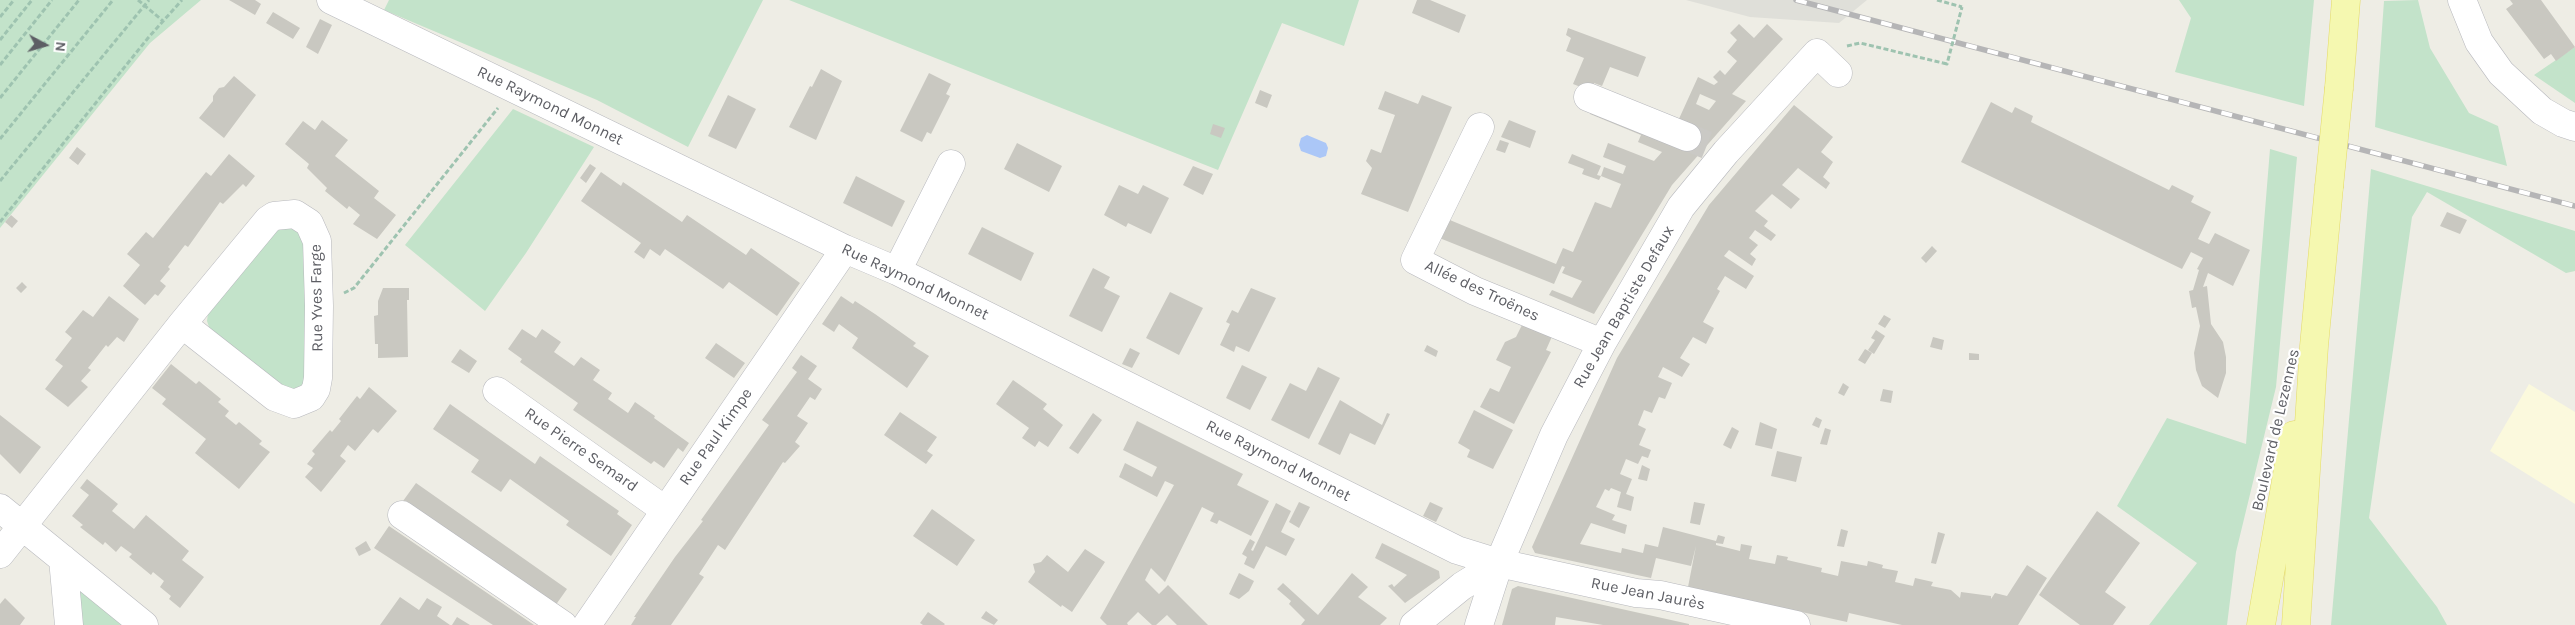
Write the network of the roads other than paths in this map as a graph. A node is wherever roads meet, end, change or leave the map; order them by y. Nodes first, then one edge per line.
1 (331, 0) edge
2 (2346, 0) edge
3 (2462, 0) edge
4 (369, 8) edge
5 (1838, 74) dead end
6 (1588, 97) dead end
7 (1480, 127) dead end
8 (2575, 127) edge
9 (1706, 145) junction
10 (951, 164) dead end
11 (845, 249) junction
12 (897, 271) junction
13 (182, 324) junction
14 (1602, 343) junction
15 (2314, 346) junction
16 (496, 391) dead end
17 (0, 508) edge
18 (665, 510) junction
19 (402, 515) dead end
20 (22, 526) junction
21 (0, 554) edge
22 (63, 559) junction
23 (1499, 563) junction
24 (69, 625) edge
25 (144, 625) edge
26 (563, 625) edge
27 (587, 625) edge
28 (1414, 625) edge
29 (1479, 625) edge
30 (1796, 625) edge
31 (2261, 625) edge
32 (2296, 625) edge

1 - 4 street, Rue Raymond Monnet
2 - 15 main road, Boulevard de Lezennes, bridge
3 - 8 street
4 - 11 street, Rue Raymond Monnet
5 - 9 street, Rue Jean Baptiste Defaux
6 - 9 street
7 - 14 street, Allée des Troënes
9 - 14 street, Rue Jean Baptiste Defaux
10 - 12 street
11 - 12 street, Rue Raymond Monnet
11 - 18 street, Rue Paul Kimpe
12 - 23 street, Rue Raymond Monnet
13 - 13 street, Rue Yves Farge
13 - 20 street, Rue Yves Farge
14 - 23 street, Rue Jean Baptiste Defaux
15 - 31 main road, Boulevard de Lezennes
15 - 32 main road, Boulevard de Lezennes
16 - 18 street, Rue Pierre Semard
17 - 20 street
18 - 27 street, Rue Paul Kimpe
19 - 26 street
20 - 21 street, Rue Yves Farge
20 - 22 street
22 - 24 street
22 - 25 street
23 - 28 street
23 - 29 street, Rue Jean Baptiste Defaux
23 - 30 street, Rue Jean Jaurès

